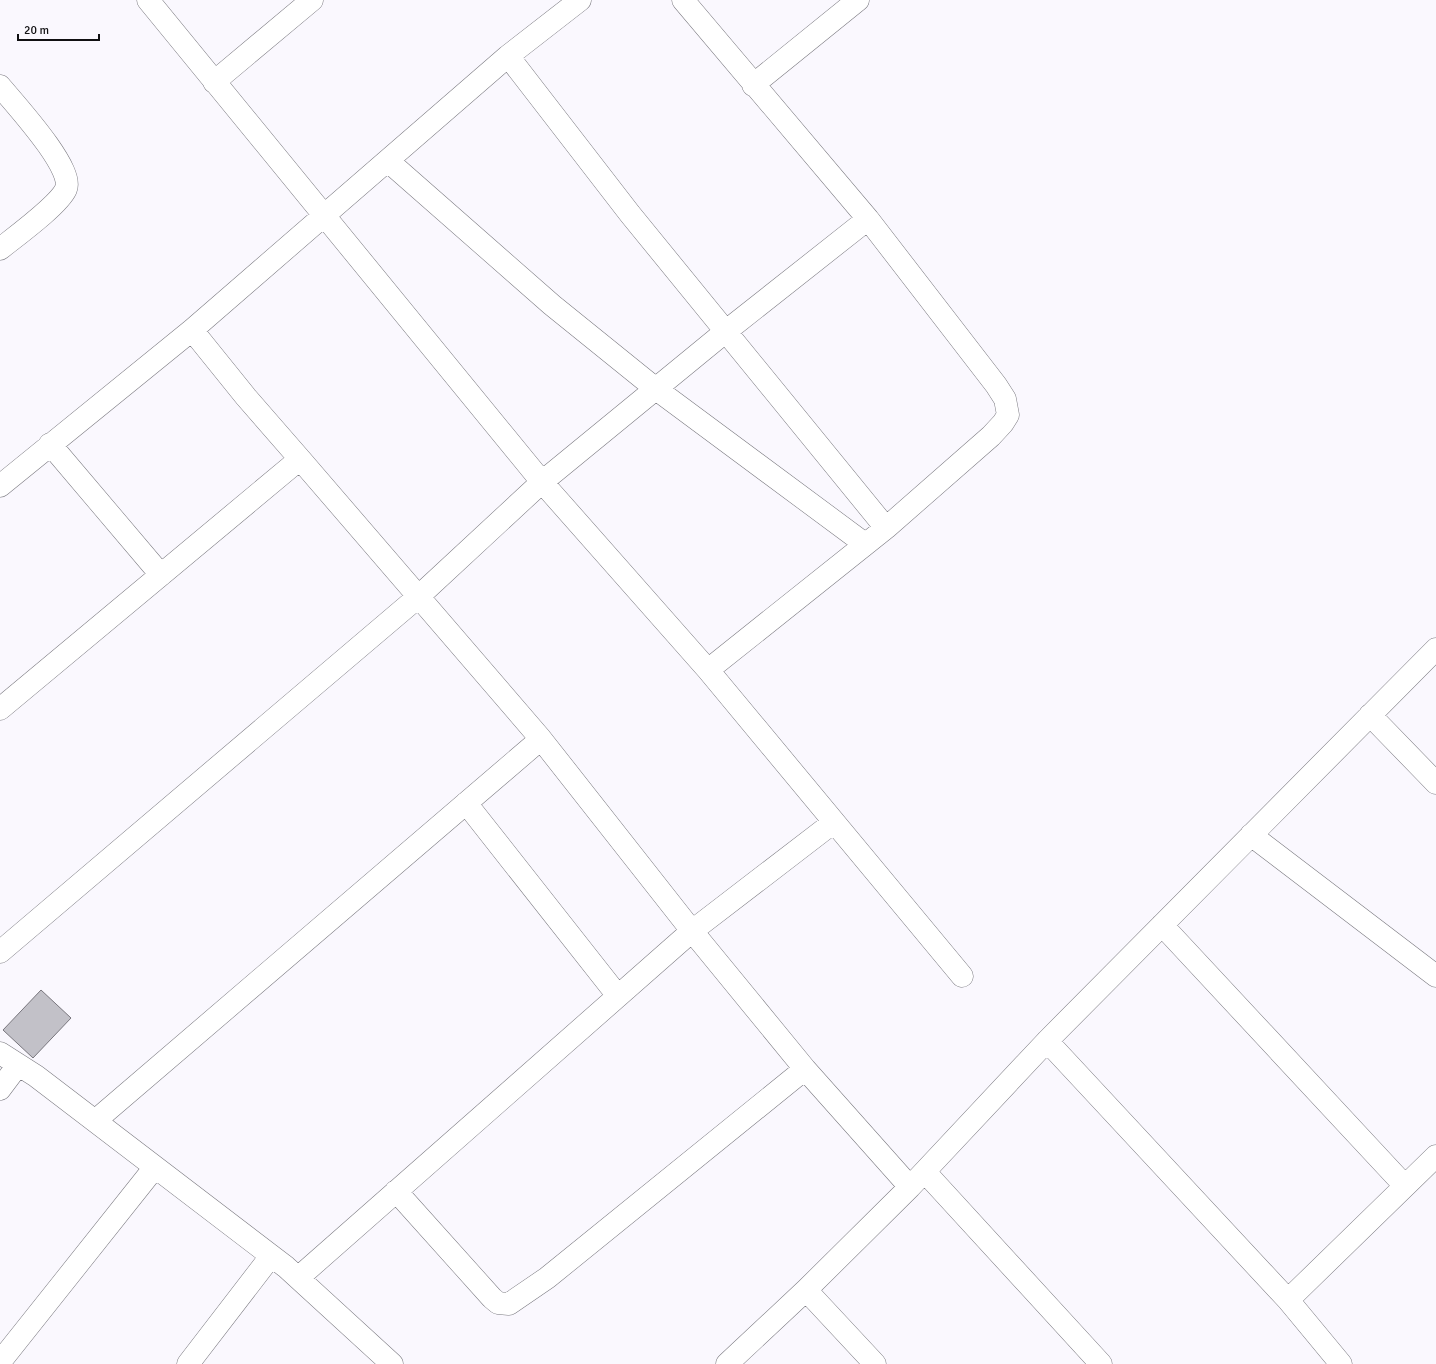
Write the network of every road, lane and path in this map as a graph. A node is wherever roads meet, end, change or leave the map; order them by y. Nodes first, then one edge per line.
1 (148, 0) edge
2 (312, 0) edge
3 (580, 0) edge
4 (683, 0) edge
5 (858, 0) edge
6 (508, 56) junction
7 (214, 82) junction
8 (753, 85) junction
9 (0, 86) edge
10 (388, 161) junction
11 (324, 215) junction
12 (868, 219) junction
13 (0, 249) edge
14 (192, 330) junction
15 (725, 332) junction
16 (656, 389) junction
17 (50, 444) junction
18 (300, 459) junction
19 (542, 482) junction
20 (0, 486) edge
21 (886, 528) junction
22 (865, 544) junction
23 (161, 575) junction
24 (418, 597) junction
25 (1436, 649) edge
26 (708, 670) junction
27 (0, 709) edge
28 (1370, 715) junction
29 (540, 739) junction
30 (1436, 783) edge
31 (466, 803) junction
32 (834, 822) junction
33 (1251, 835) junction
34 (1162, 925) junction
35 (692, 931) junction
36 (0, 952) edge
37 (962, 976) dead end
38 (1436, 976) edge
39 (618, 996) junction
40 (1047, 1041) junction
41 (0, 1053) edge
42 (18, 1065) junction
43 (805, 1069) junction
44 (0, 1089) edge
45 (95, 1121) junction
46 (1436, 1156) edge
47 (155, 1167) junction
48 (918, 1180) junction
49 (1405, 1186) junction
50 (396, 1190) junction
51 (271, 1256) junction
52 (298, 1278) junction
53 (806, 1290) junction
54 (1288, 1300) junction
55 (0, 1362) edge
56 (188, 1364) edge
57 (392, 1364) edge
58 (727, 1364) edge
59 (875, 1364) edge
60 (1101, 1364) edge
61 (1342, 1364) edge

1 - 7 street
2 - 7 street
3 - 6 street
4 - 8 street
5 - 8 street
6 - 10 street
6 - 15 street
7 - 11 street
8 - 12 street
9 - 13 street
10 - 11 street
10 - 16 street
11 - 14 street
11 - 19 street
12 - 15 street
12 - 21 street
14 - 17 street
14 - 18 street
15 - 16 street
15 - 21 street
16 - 19 street
16 - 22 street
17 - 20 street
17 - 23 street
18 - 23 street
18 - 24 street
19 - 24 street
19 - 26 street
21 - 22 street
22 - 26 street
23 - 27 street
24 - 29 street
24 - 36 street
25 - 28 street
26 - 32 street
28 - 30 street
28 - 33 street
29 - 31 street
29 - 35 street
31 - 39 street
31 - 45 street
32 - 35 street
32 - 37 street
33 - 34 street
33 - 38 street
34 - 40 street
34 - 49 street
35 - 39 street
35 - 43 street
39 - 50 street
40 - 48 street
40 - 54 street
41 - 42 street
42 - 44 street
42 - 45 street
43 - 48 street
43 - 50 street
45 - 47 street
46 - 49 street
47 - 51 street
47 - 55 street
48 - 53 street
48 - 60 street
49 - 54 street
50 - 52 street
51 - 52 street
51 - 56 street
52 - 57 street
53 - 58 street
53 - 59 street
54 - 61 street

